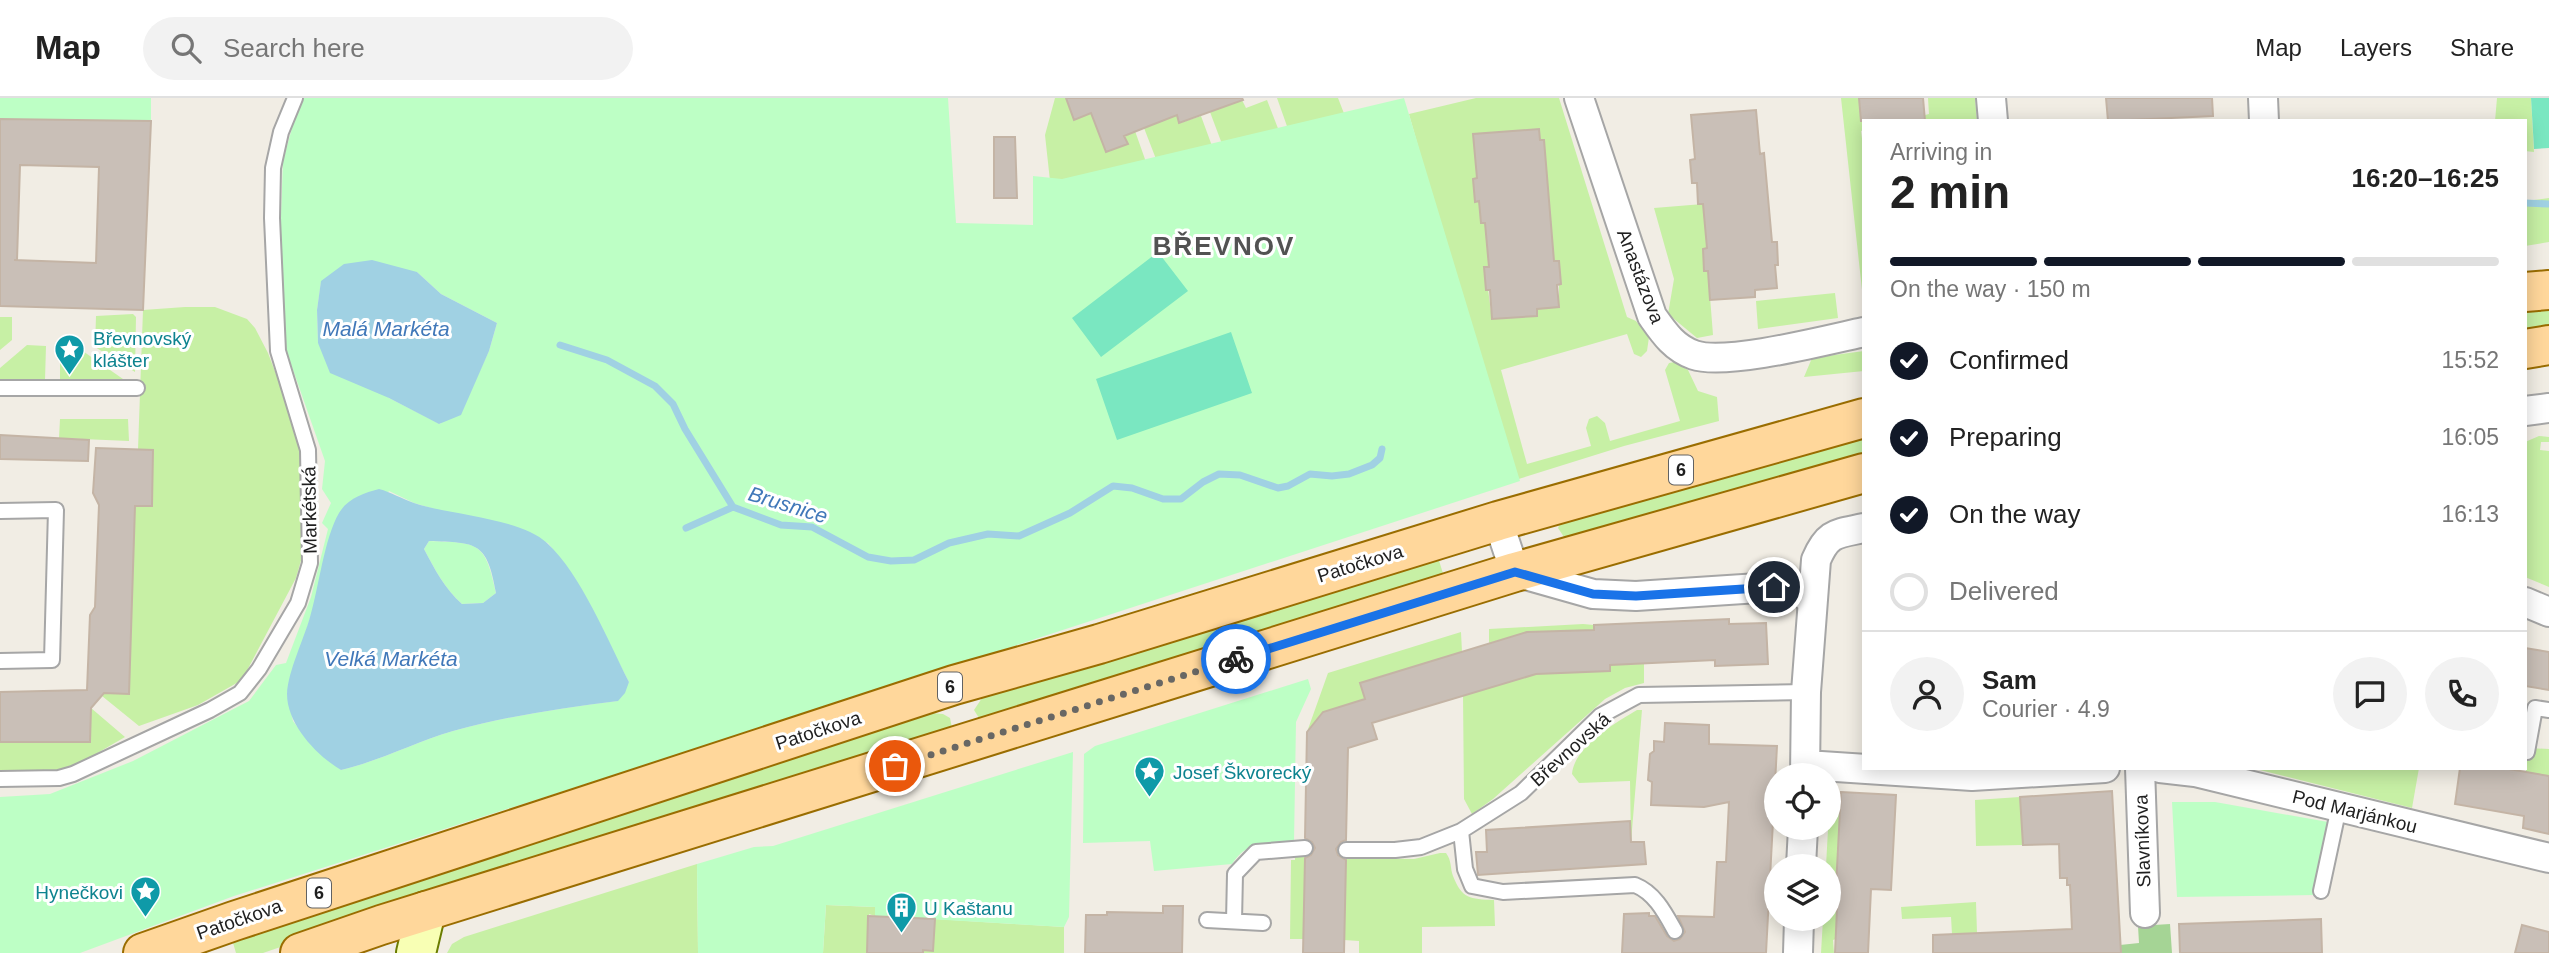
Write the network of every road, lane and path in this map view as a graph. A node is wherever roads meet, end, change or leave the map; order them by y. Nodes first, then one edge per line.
1 (295, 98) edge
2 (1579, 98) edge
3 (1991, 98) edge
4 (2263, 98) edge
5 (1993, 119) edge
6 (2264, 119) edge
7 (2549, 289) edge
8 (2527, 292) edge
9 (1862, 332) edge
10 (2549, 345) edge
11 (2527, 349) edge
12 (0, 388) edge
13 (137, 388) dead end
14 (2549, 408) edge
15 (2527, 411) edge
16 (1862, 419) edge
17 (1862, 474) edge
18 (0, 511) edge
19 (1498, 521) junction
20 (1862, 528) edge
21 (1515, 572) junction
22 (1812, 601) junction
23 (2527, 603) edge
24 (2549, 612) edge
25 (0, 661) edge
26 (954, 685) junction
27 (1806, 692) junction
28 (2549, 710) edge
29 (971, 743) junction
30 (2527, 752) edge
31 (1805, 763) edge
32 (2072, 770) edge
33 (2140, 770) edge
34 (2178, 770) edge
35 (1841, 771) edge
36 (0, 779) edge
37 (2339, 807) junction
38 (1461, 831) junction
39 (1305, 848) dead end
40 (1346, 850) dead end
41 (2549, 858) edge
42 (2321, 891) dead end
43 (426, 911) junction
44 (2145, 913) dead end
45 (1207, 920) dead end
46 (1234, 921) junction
47 (1263, 923) dead end
48 (1675, 931) dead end
49 (1799, 931) edge
50 (143, 953) edge
51 (300, 953) edge
52 (416, 953) edge
53 (1798, 953) edge

1 - 36 lane, Markétská
2 - 9 street, Anastázova
3 - 5 street
4 - 6 street
7 - 8 main road
10 - 11 main road
12 - 13 lane
14 - 15 street
16 - 19 main road, Patočkova / 6
17 - 21 main road
18 - 25 lane
19 - 21 street
19 - 26 main road, Patočkova / 6
20 - 22 street
21 - 22 street
21 - 29 main road
22 - 27 street
23 - 24 street
26 - 29 main road
26 - 50 main road, Patočkova / 6
27 - 31 street
27 - 38 lane, Břevnovská
28 - 30 lane
29 - 43 main road
32 - 35 street
33 - 44 street, Slavníkova
34 - 37 street, Pod Marjánkou
37 - 41 street, Pod Marjánkou
37 - 42 lane
38 - 40 lane, Břevnovská
38 - 48 lane
39 - 46 lane
43 - 51 main road
43 - 52 street
45 - 46 lane
46 - 47 lane
49 - 53 street

